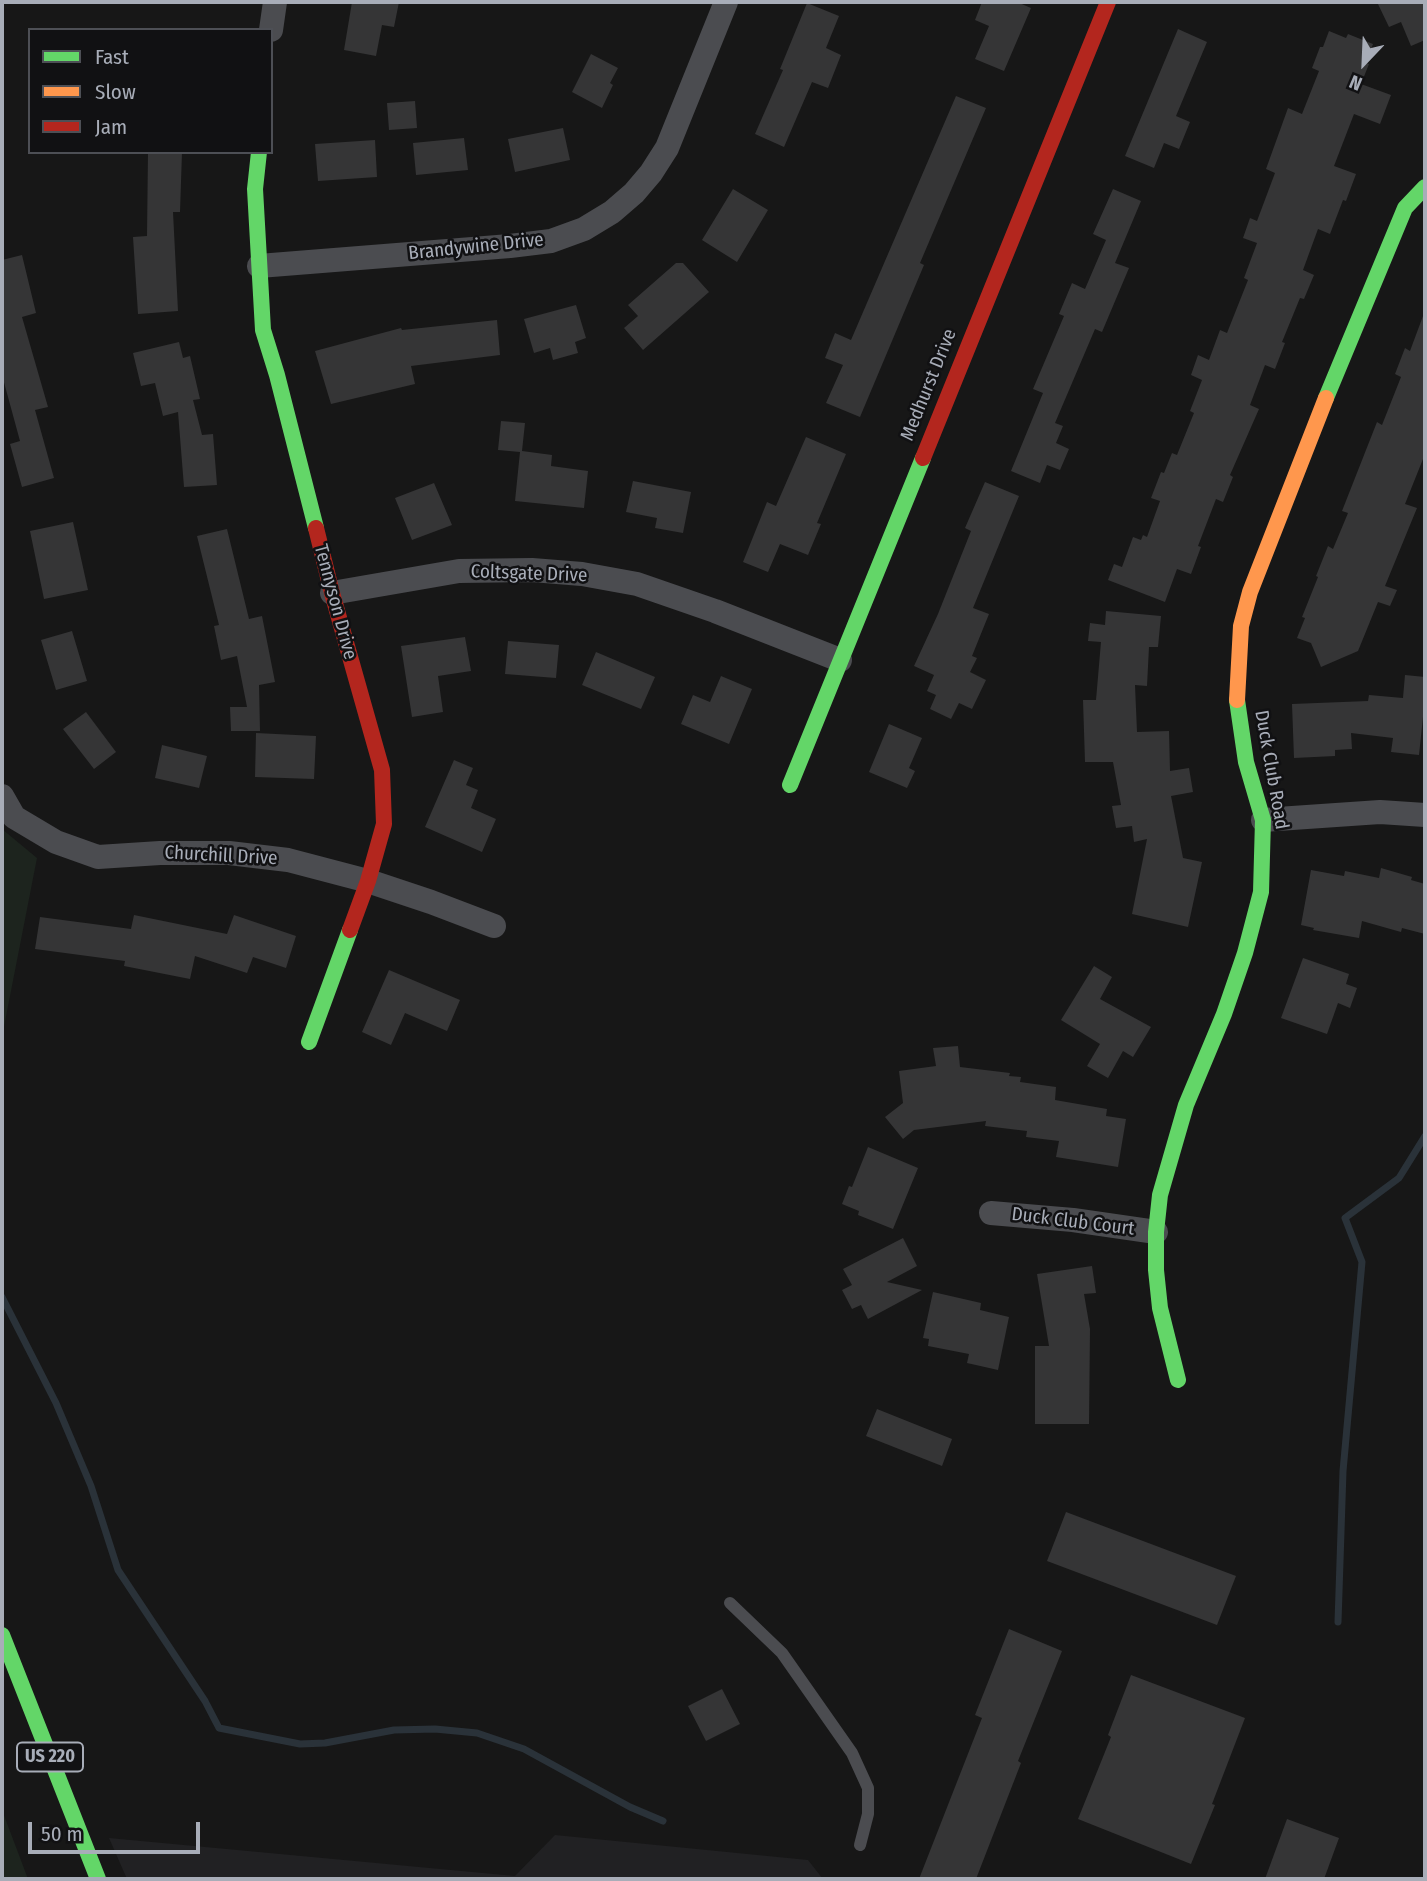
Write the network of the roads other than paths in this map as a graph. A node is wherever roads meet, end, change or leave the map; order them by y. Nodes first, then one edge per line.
1 (275, 2) edge
2 (726, 2) edge
3 (1108, 2) edge
4 (271, 28) edge
5 (259, 154) edge
6 (1425, 187) edge
7 (259, 266) junction
8 (332, 593) junction
9 (840, 660) junction
10 (790, 785) dead end
11 (2, 796) edge
12 (1425, 815) edge
13 (1263, 820) junction
14 (368, 881) junction
15 (494, 926) dead end
16 (309, 1042) dead end
17 (991, 1213) dead end
18 (1156, 1232) junction
19 (1178, 1380) dead end
20 (730, 1603) dead end
21 (2, 1635) edge
22 (860, 1845) dead end
23 (98, 1879) edge

1 - 4 street
2 - 7 street, Brandywine Drive
3 - 9 street, Medhurst Drive
5 - 7 street, Tennyson Drive
6 - 13 street, Duck Club Road
7 - 8 street, Tennyson Drive
8 - 9 street, Coltsgate Drive
8 - 14 street, Tennyson Drive
9 - 10 street, Medhurst Drive
11 - 14 street, Churchill Drive
12 - 13 street
13 - 18 street, Duck Club Road
14 - 15 street, Churchill Drive
14 - 16 street, Tennyson Drive
17 - 18 street, Duck Club Court
18 - 19 street, Duck Club Road
20 - 22 lane
21 - 23 street, US 220

